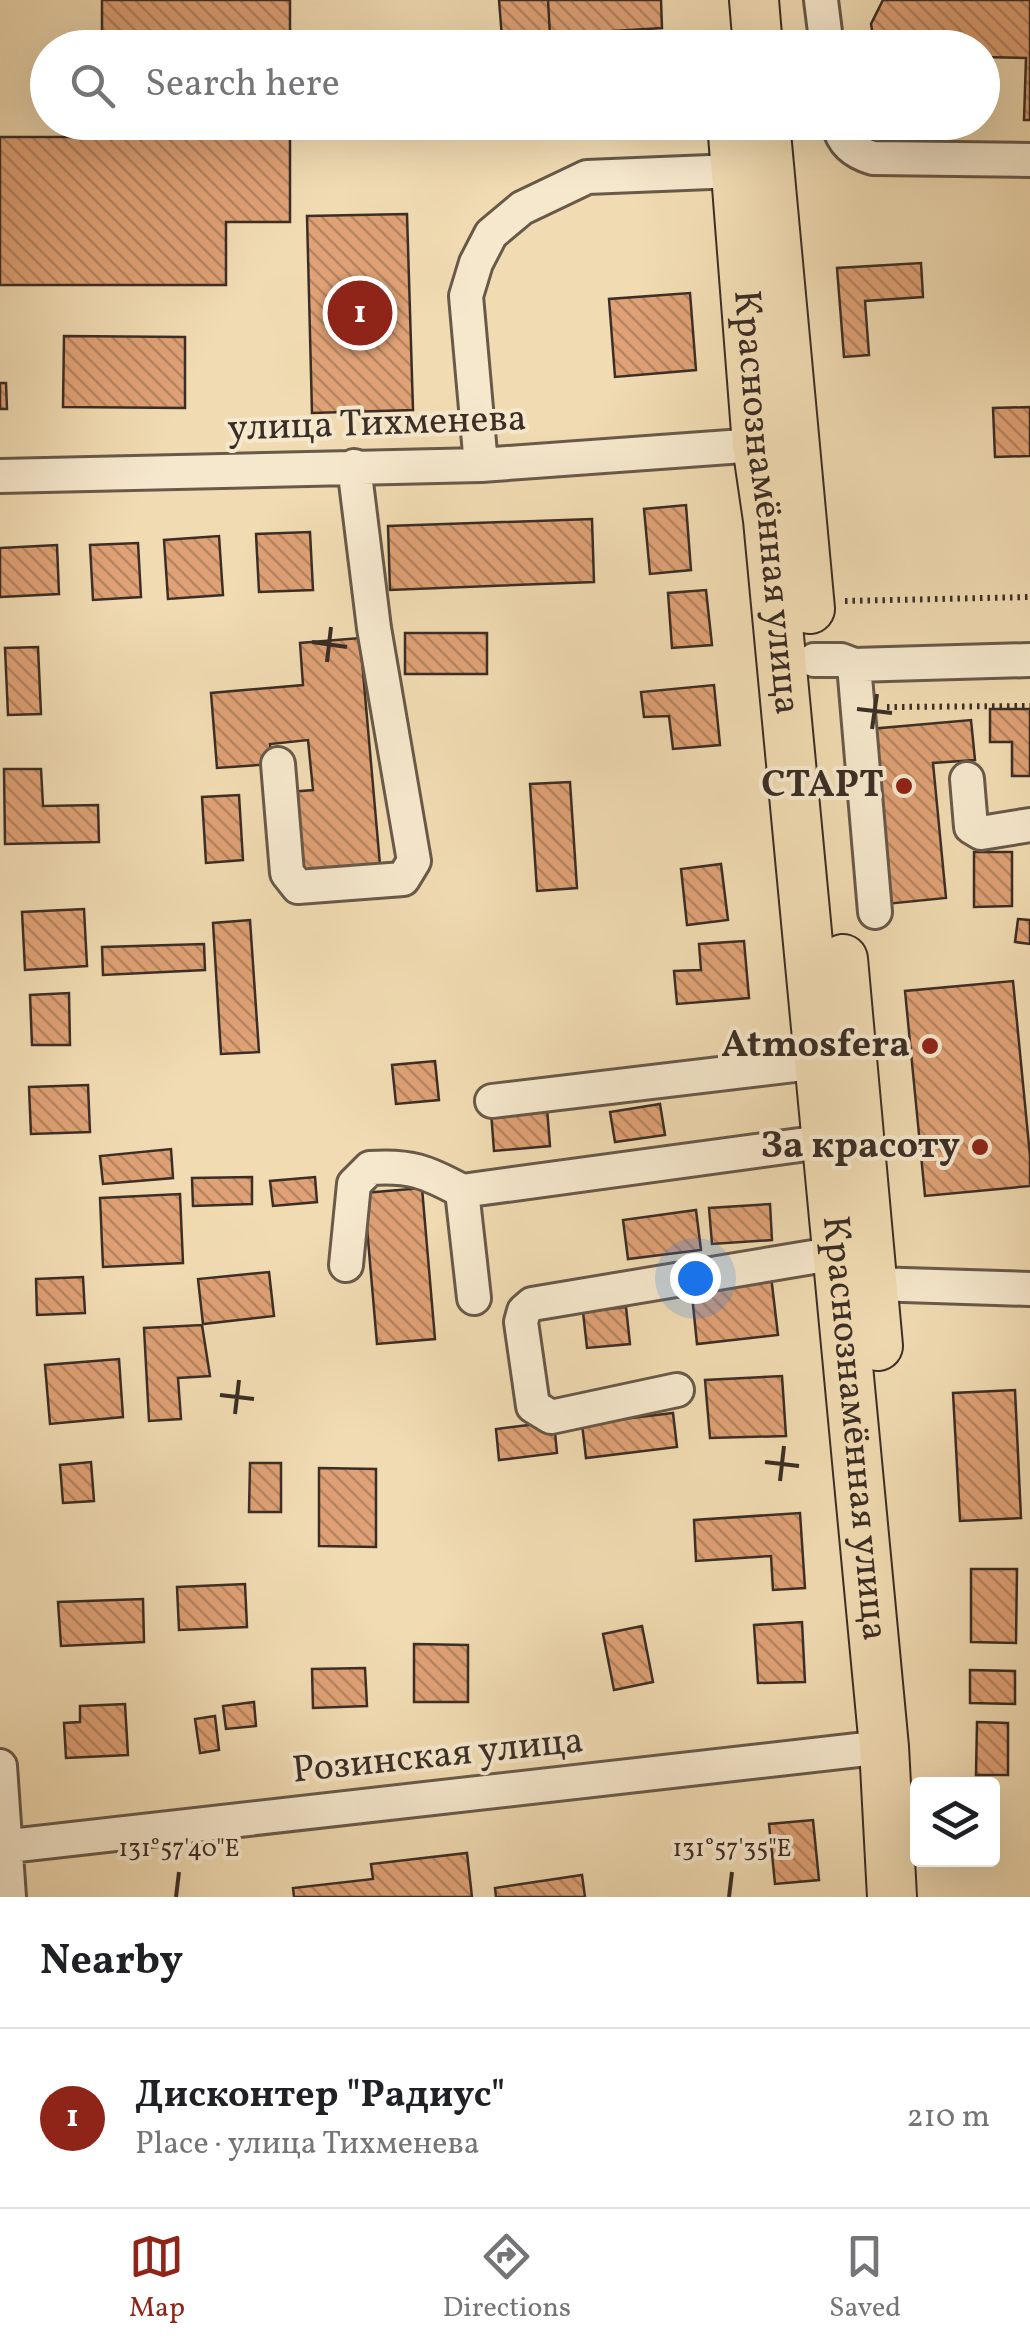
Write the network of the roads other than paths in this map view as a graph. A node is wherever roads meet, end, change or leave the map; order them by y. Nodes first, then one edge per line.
1 (722, 0) edge
2 (754, 0) edge
3 (821, 0) edge
4 (724, 30) edge
5 (756, 30) edge
6 (825, 30) edge
7 (733, 140) edge
8 (767, 140) edge
9 (843, 140) edge
10 (1030, 160) edge
11 (735, 171) junction
12 (757, 445) junction
13 (481, 465) junction
14 (354, 466) junction
15 (0, 476) edge
16 (1030, 660) edge
17 (834, 662) junction
18 (278, 764) dead end
19 (968, 778) dead end
20 (1030, 825) edge
21 (875, 912) dead end
22 (820, 1062) junction
23 (492, 1102) dead end
24 (829, 1140) junction
25 (462, 1191) junction
26 (837, 1252) junction
27 (346, 1266) dead end
28 (873, 1284) junction
29 (1030, 1288) edge
30 (474, 1298) dead end
31 (677, 1390) dead end
32 (884, 1747) junction
33 (0, 1766) edge
34 (915, 1777) edge
35 (2, 1846) edge
36 (921, 1867) edge
37 (9, 1897) edge
38 (892, 1897) edge
39 (923, 1897) edge

1 - 4 highway
2 - 5 highway
3 - 6 street
7 - 11 highway, Краснознамённая улица
8 - 17 highway, Краснознамённая улица
9 - 10 street
11 - 12 highway, Краснознамённая улица
11 - 13 street
12 - 13 street, улица Тихменева
12 - 22 highway, Краснознамённая улица
13 - 14 street, улица Тихменева
14 - 15 street, улица Тихменева
14 - 18 street
16 - 17 street
17 - 21 street
17 - 28 highway, Краснознамённая улица
19 - 20 street
22 - 23 street
22 - 24 highway, Краснознамённая улица
24 - 25 street
24 - 26 highway, Краснознамённая улица
25 - 27 street
25 - 30 street
26 - 31 street
26 - 32 highway, Краснознамённая улица
28 - 29 street
28 - 34 highway, Краснознамённая улица
32 - 35 street, Розинская улица
32 - 38 highway, Краснознамённая улица
33 - 35 street
35 - 37 street
36 - 39 highway

